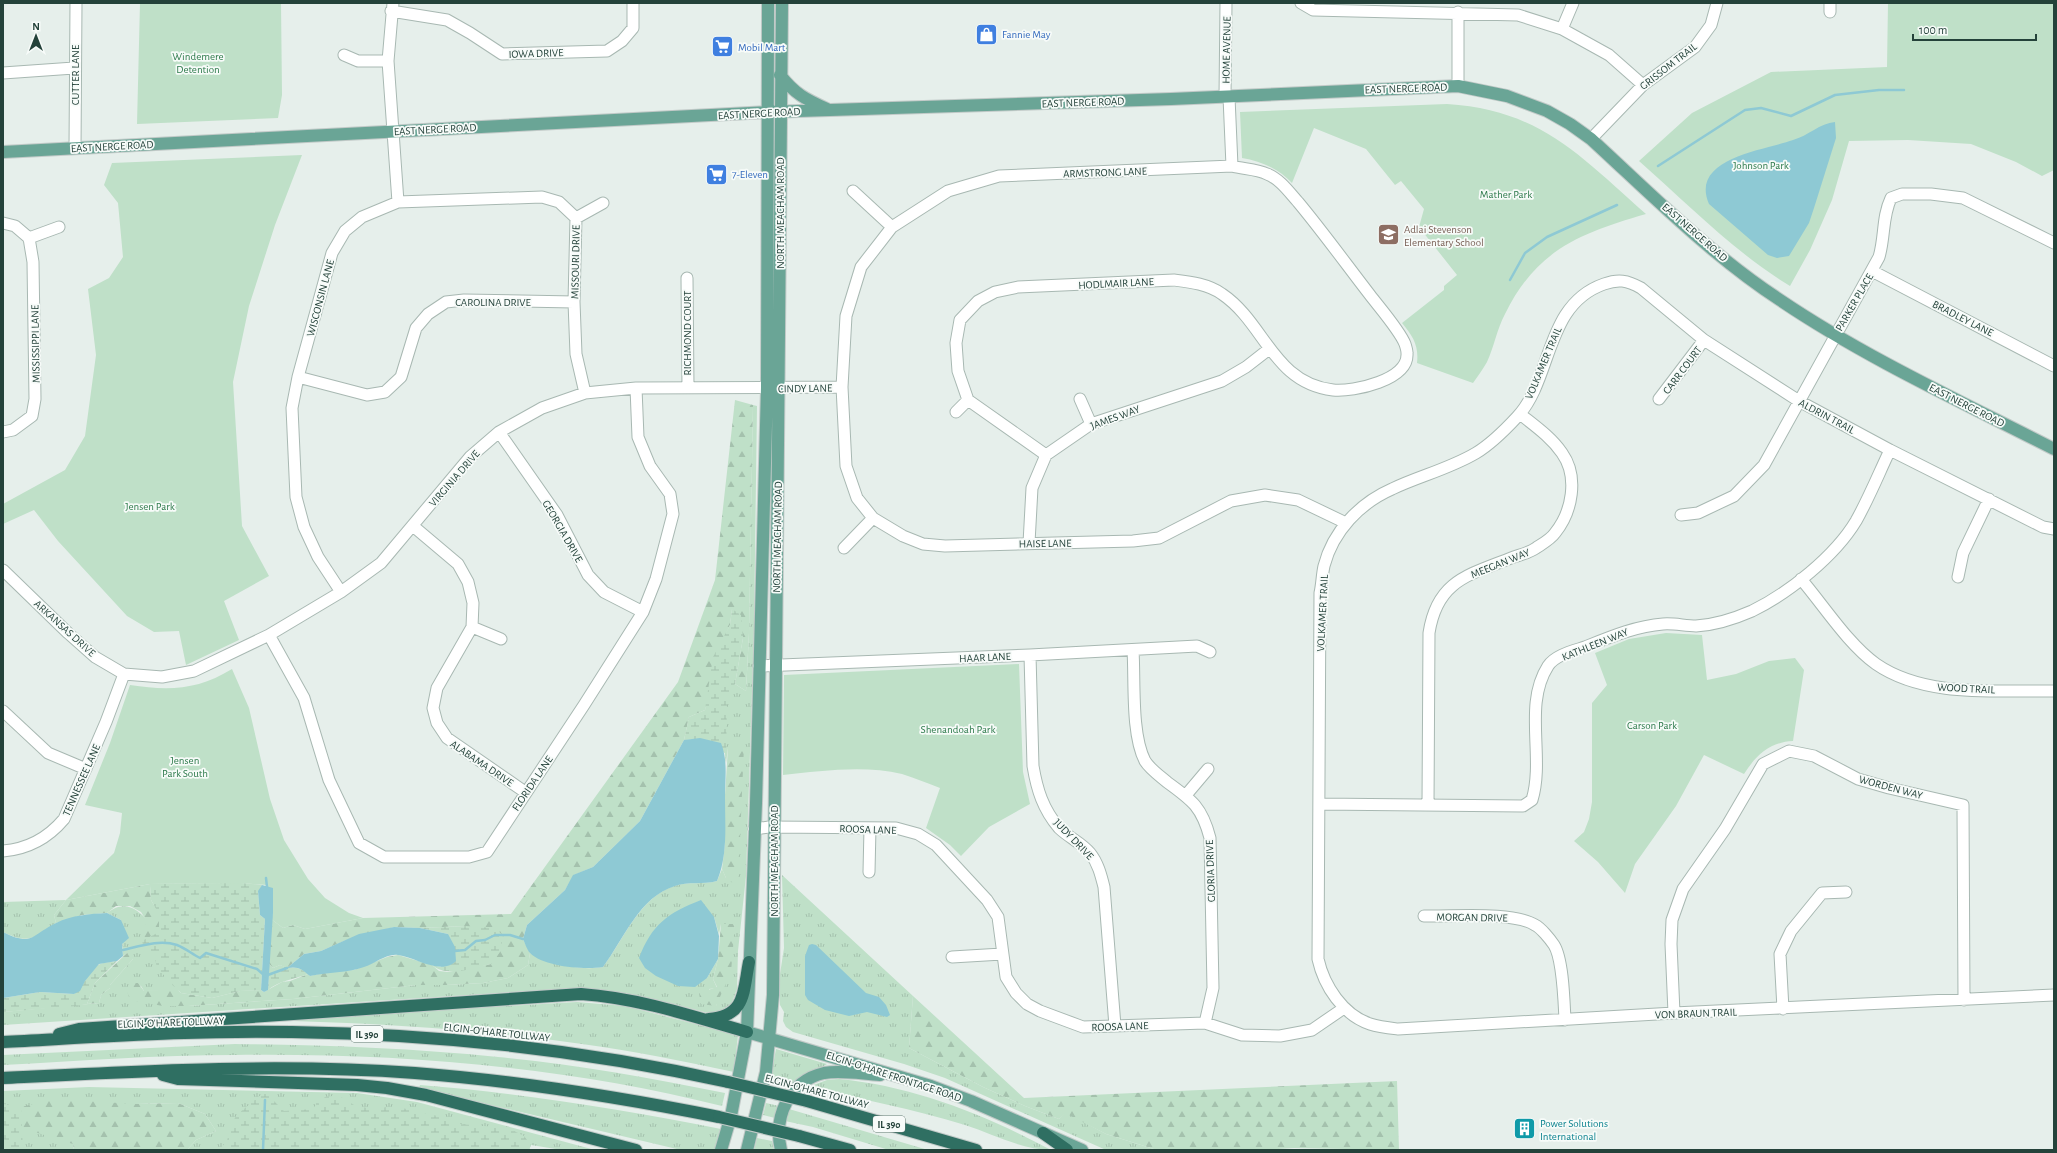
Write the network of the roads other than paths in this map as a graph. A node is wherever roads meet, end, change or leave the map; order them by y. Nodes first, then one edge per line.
1 (76, 3) edge
2 (633, 3) edge
3 (768, 3) edge
4 (782, 3) edge
5 (1226, 3) edge
6 (1573, 3) edge
7 (1717, 3) edge
8 (1301, 4) edge
9 (392, 7) edge
10 (1458, 12) junction
11 (1562, 29) junction
12 (344, 55) dead end
13 (388, 61) junction
14 (74, 68) junction
15 (3, 73) edge
16 (780, 75) junction
17 (1643, 85) junction
18 (1458, 86) junction
19 (1227, 97) junction
20 (830, 110) junction
21 (766, 112) junction
22 (780, 112) junction
23 (392, 132) junction
24 (1591, 139) junction
25 (75, 148) junction
26 (3, 152) edge
27 (1232, 166) junction
28 (853, 191) dead end
29 (398, 202) junction
30 (603, 203) dead end
31 (576, 218) junction
32 (3, 223) edge
33 (59, 227) dead end
34 (892, 227) junction
35 (29, 238) junction
36 (2054, 243) edge
37 (1872, 271) junction
38 (687, 278) dead end
39 (1615, 281) joint
40 (574, 302) junction
41 (1835, 335) junction
42 (1704, 340) junction
43 (1269, 349) junction
44 (1406, 360) joint
45 (2054, 366) edge
46 (298, 377) junction
47 (842, 387) junction
48 (636, 388) junction
49 (688, 388) junction
50 (767, 388) junction
51 (780, 388) junction
52 (585, 393) junction
53 (1080, 399) dead end
54 (1659, 399) dead end
55 (968, 400) junction
56 (1799, 401) junction
57 (956, 412) dead end
58 (1520, 414) junction
59 (1091, 424) junction
60 (3, 432) edge
61 (499, 432) junction
62 (2054, 449) edge
63 (1890, 450) junction
64 (1046, 455) junction
65 (1989, 500) junction
66 (1681, 515) dead end
67 (873, 518) junction
68 (1346, 523) junction
69 (413, 526) junction
70 (2054, 529) edge
71 (1029, 543) junction
72 (844, 548) dead end
73 (3, 570) edge
74 (1958, 577) dead end
75 (1801, 580) junction
76 (341, 592) junction
77 (643, 612) junction
78 (472, 627) junction
79 (269, 635) junction
80 (501, 639) dead end
81 (1133, 650) junction
82 (1210, 652) dead end
83 (1030, 655) junction
84 (775, 665) junction
85 (759, 666) junction
86 (124, 674) junction
87 (2054, 691) edge
88 (3, 710) edge
89 (86, 769) junction
90 (1208, 769) dead end
91 (525, 792) junction
92 (1186, 795) junction
93 (1319, 804) junction
94 (1428, 805) junction
95 (774, 827) junction
96 (870, 828) junction
97 (754, 829) junction
98 (3, 851) edge
99 (869, 872) dead end
100 (1846, 892) dead end
101 (1424, 916) dead end
102 (1002, 954) junction
103 (952, 957) dead end
104 (749, 962) junction
105 (2054, 995) edge
106 (1964, 1000) junction
107 (1344, 1008) junction
108 (1783, 1009) junction
109 (1674, 1013) junction
110 (704, 1020) junction
111 (1566, 1020) junction
112 (1205, 1023) junction
113 (1115, 1026) junction
114 (747, 1032) junction
115 (770, 1038) junction
116 (34, 1041) junction
117 (3, 1042) edge
118 (148, 1071) junction
119 (899, 1076) junction
120 (3, 1078) edge
121 (1044, 1133) junction
122 (636, 1150) edge
123 (721, 1150) edge
124 (747, 1150) edge
125 (780, 1150) edge
126 (850, 1150) edge
127 (976, 1150) edge
128 (1066, 1150) edge
129 (1082, 1150) edge

1 - 14 street, CUTTER LANE
2 - 9 street, IOWA DRIVE
3 - 21 main road, NORTH MEACHAM ROAD
4 - 16 main road, NORTH MEACHAM ROAD
5 - 19 street, HOME AVENUE
6 - 11 street
7 - 17 street, GRISSOM TRAIL
8 - 10 street
9 - 13 street
10 - 11 street
10 - 18 street
11 - 17 street
12 - 13 street
13 - 23 street
14 - 15 street
14 - 25 street, CUTTER LANE
16 - 20 main road
16 - 22 main road, NORTH MEACHAM ROAD
17 - 24 street, GRISSOM TRAIL
18 - 19 main road, EAST NERGE ROAD
18 - 24 main road, EAST NERGE ROAD
19 - 20 main road, EAST NERGE ROAD
19 - 27 street, HOME AVENUE
20 - 22 main road, EAST NERGE ROAD
21 - 22 main road, EAST NERGE ROAD
21 - 23 main road, EAST NERGE ROAD
21 - 50 main road, NORTH MEACHAM ROAD
22 - 51 main road, NORTH MEACHAM ROAD
23 - 25 main road, EAST NERGE ROAD
23 - 29 street
24 - 41 main road, EAST NERGE ROAD
25 - 26 main road, EAST NERGE ROAD
27 - 34 street, ARMSTRONG LANE
27 - 44 street, ARMSTRONG LANE
28 - 34 street
29 - 31 street, MISSOURI DRIVE
29 - 46 street, WISCONSIN LANE
30 - 31 street
31 - 40 street, MISSOURI DRIVE
32 - 35 street
33 - 35 street
34 - 47 street, ARMSTRONG LANE
35 - 60 street, MISSISSIPPI LANE
36 - 37 street, PARKER PLACE
37 - 41 street, PARKER PLACE
37 - 45 street, BRADLEY LANE
38 - 49 street, RICHMOND COURT
39 - 42 street, ALDRIN TRAIL
39 - 58 street, VOLKAMER TRAIL
40 - 46 street, CAROLINA DRIVE
40 - 52 street, MISSOURI DRIVE
41 - 56 street, PARKER PLACE
41 - 62 main road, EAST NERGE ROAD
42 - 54 street, CARR COURT
42 - 56 street, ALDRIN TRAIL
43 - 44 street, HODLMAIR LANE
43 - 55 street, HODLMAIR LANE
43 - 59 street, JAMES WAY
46 - 76 street, WISCONSIN LANE
47 - 51 street, CINDY LANE
47 - 67 street, HAISE LANE
48 - 49 street, VIRGINIA DRIVE
48 - 52 street, VIRGINIA DRIVE
48 - 77 street, FLORIDA LANE
49 - 50 street, VIRGINIA DRIVE
50 - 51 street, CINDY LANE
50 - 85 main road, NORTH MEACHAM ROAD
51 - 84 main road, NORTH MEACHAM ROAD
52 - 61 street, VIRGINIA DRIVE
53 - 59 street
55 - 57 street
55 - 64 street
56 - 63 street, ALDRIN TRAIL
56 - 66 street, PARKER PLACE
58 - 68 street, VOLKAMER TRAIL
58 - 94 street, MEEGAN WAY
59 - 64 street, JAMES WAY
61 - 69 street, VIRGINIA DRIVE
61 - 77 street, GEORGIA DRIVE
63 - 65 street, ALDRIN TRAIL
63 - 75 street, KATHLEEN WAY
64 - 71 street
65 - 70 street, ALDRIN TRAIL
65 - 74 street
67 - 71 street, HAISE LANE
67 - 72 street
68 - 71 street, HAISE LANE
68 - 93 street, VOLKAMER TRAIL
69 - 76 street, VIRGINIA DRIVE
69 - 78 street, ALABAMA DRIVE
73 - 86 street, ARKANSAS DRIVE
75 - 87 street, WOOD TRAIL
75 - 94 street, KATHLEEN WAY
76 - 79 street, VIRGINIA DRIVE
77 - 91 street, FLORIDA LANE
78 - 80 street
78 - 91 street, ALABAMA DRIVE
79 - 86 street, ARKANSAS DRIVE
79 - 91 street, FLORIDA LANE
81 - 82 street, HAAR LANE
81 - 83 street, HAAR LANE
81 - 92 street, GLORIA DRIVE
83 - 84 street, HAAR LANE
83 - 113 street, JUDY DRIVE
84 - 85 street, HAAR LANE
84 - 95 main road, NORTH MEACHAM ROAD
85 - 97 main road, NORTH MEACHAM ROAD
86 - 89 street, TENNESSEE LANE
88 - 89 street
89 - 98 street, TENNESSEE LANE
90 - 92 street
92 - 112 street, GLORIA DRIVE
93 - 94 street, KATHLEEN WAY
93 - 107 street, VOLKAMER TRAIL
95 - 96 street, ROOSA LANE
95 - 97 street, ROOSA LANE
95 - 115 main road, NORTH MEACHAM ROAD
96 - 99 street
96 - 102 street, ROOSA LANE
97 - 104 main road, NORTH MEACHAM ROAD
100 - 108 street
101 - 111 street, MORGAN DRIVE
102 - 103 street
102 - 113 street, ROOSA LANE
104 - 110 highway
104 - 114 main road, NORTH MEACHAM ROAD
105 - 106 street, VON BRAUN TRAIL
106 - 108 street, VON BRAUN TRAIL
106 - 109 street, WORDEN WAY
107 - 111 street, VON BRAUN TRAIL
107 - 112 street, ROOSA LANE
108 - 109 street, VON BRAUN TRAIL
109 - 111 street, VON BRAUN TRAIL
110 - 114 highway
110 - 116 highway
112 - 113 street, ROOSA LANE
114 - 115 main road, ELGIN-O'HARE FRONTAGE ROAD
114 - 123 main road, NORTH MEACHAM ROAD
115 - 119 main road, ELGIN-O'HARE FRONTAGE ROAD
115 - 124 main road, NORTH MEACHAM ROAD
116 - 117 highway, ELGIN-O'HARE TOLLWAY / IL 390
116 - 127 highway, ELGIN-O'HARE TOLLWAY / IL 390, bridge
118 - 120 highway
118 - 122 highway
118 - 126 highway, bridge
119 - 121 main road, ELGIN-O'HARE FRONTAGE ROAD
119 - 125 main road
121 - 128 highway
121 - 129 main road, ELGIN-O'HARE FRONTAGE ROAD

